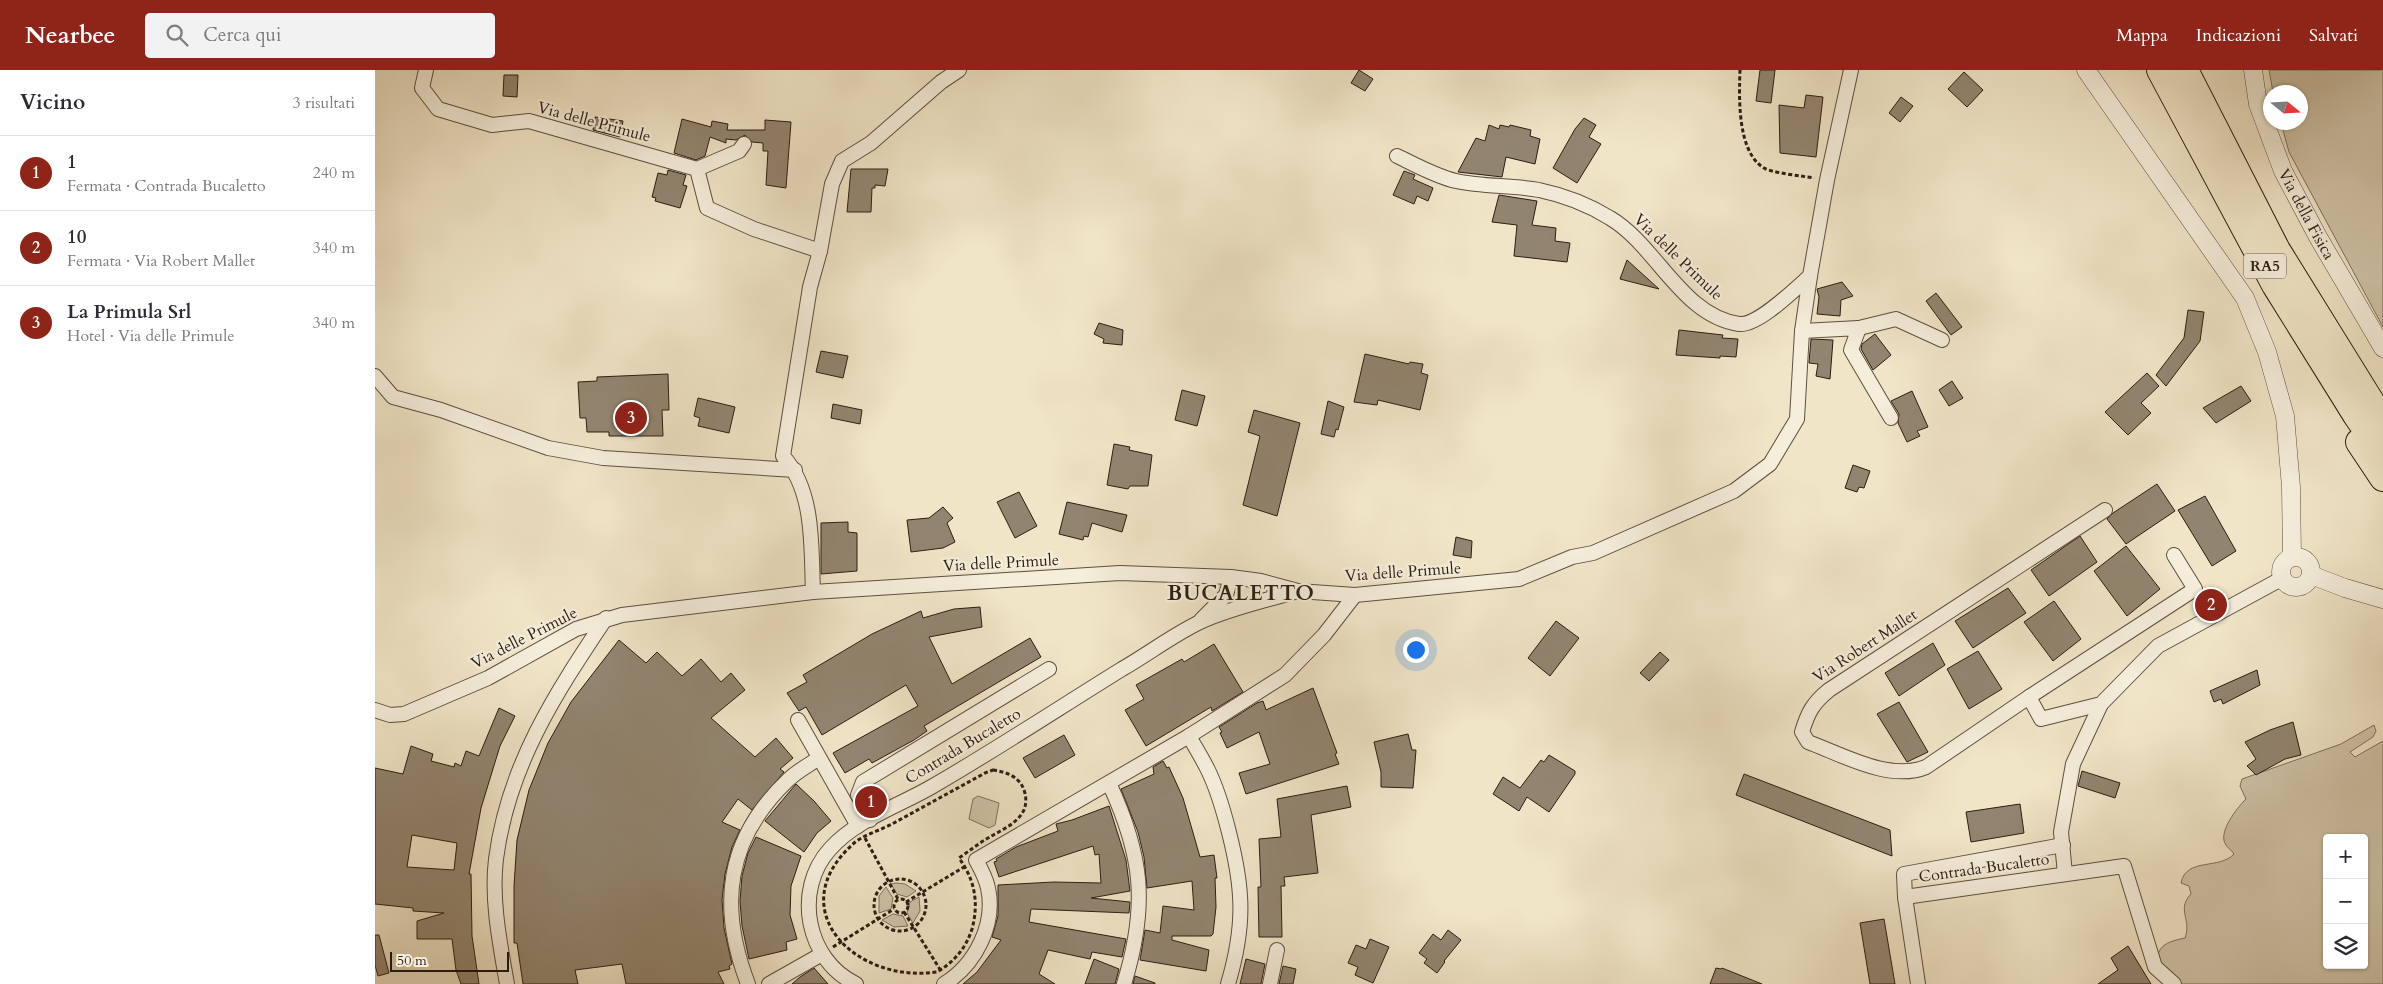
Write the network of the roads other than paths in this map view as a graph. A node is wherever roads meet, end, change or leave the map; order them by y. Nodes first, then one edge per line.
1 (426, 70) edge
2 (959, 70) edge
3 (1851, 70) edge
4 (2086, 70) edge
5 (2160, 70) edge
6 (2185, 70) edge
7 (2253, 70) edge
8 (744, 144) dead end
9 (1397, 156) dead end
10 (697, 169) junction
11 (820, 251) junction
12 (1810, 276) junction
13 (2288, 307) junction
14 (1859, 328) junction
15 (1802, 331) junction
16 (1942, 340) dead end
17 (2383, 348) edge
18 (375, 376) edge
19 (1891, 418) dead end
20 (2383, 420) edge
21 (2383, 454) edge
22 (795, 470) junction
23 (2383, 478) edge
24 (2105, 510) dead end
25 (2173, 555) dead end
26 (2292, 557) junction
27 (2311, 575) junction
28 (1231, 577) junction
29 (2281, 579) junction
30 (1298, 591) junction
31 (813, 592) junction
32 (1355, 595) junction
33 (2383, 599) edge
34 (606, 618) junction
35 (1199, 622) junction
36 (1049, 669) dead end
37 (2029, 697) junction
38 (2101, 704) junction
39 (375, 710) edge
40 (798, 720) dead end
41 (1189, 736) junction
42 (819, 758) junction
43 (1109, 783) junction
44 (864, 828) junction
45 (2063, 845) junction
46 (2065, 874) junction
47 (1905, 897) junction
48 (1277, 950) dead end
49 (822, 954) junction
50 (945, 980) edge
51 (507, 984) edge
52 (748, 984) edge
53 (769, 984) edge
54 (856, 984) edge
55 (1124, 984) edge
56 (1228, 984) edge
57 (1270, 984) edge
58 (1918, 984) edge
59 (2174, 984) edge

1 - 10 street, Via delle Primule
2 - 11 street
3 - 12 street, Via delle Primule
4 - 26 street
5 - 13 highway, RA5
6 - 20 highway, RA5
7 - 17 street, Via della Fisica
8 - 10 street
9 - 12 street, Via delle Primule
10 - 11 street
11 - 22 street
12 - 15 street, Via delle Primule
13 - 21 highway, RA5
13 - 23 highway
14 - 15 street
14 - 16 street
14 - 19 street
15 - 32 street, Via delle Primule
18 - 22 street
22 - 31 street
24 - 37 street, Via Robert Mallet
25 - 37 street, Via Robert Mallet
26 - 27 street
26 - 29 street
27 - 29 street
27 - 33 street
28 - 30 street, Via delle Primule
28 - 31 street, Via delle Primule
28 - 35 street
29 - 38 street
30 - 32 street, Via delle Primule
30 - 35 street
31 - 34 street, Via delle Primule
32 - 41 street
34 - 39 street, Via delle Primule
34 - 51 street
35 - 44 street, Contrada Bucaletto
36 - 44 street
37 - 38 street
38 - 45 street, Contrada Bucaletto
40 - 42 street
41 - 43 street
41 - 56 street
42 - 44 street
42 - 52 street
43 - 50 street
43 - 55 street
44 - 49 street, Contrada Bucaletto
45 - 46 street, Contrada Bucaletto
45 - 47 street
46 - 47 street, Contrada Bucaletto
46 - 59 street, Contrada Bucaletto
47 - 58 street, Contrada Bucaletto
48 - 57 street
49 - 53 street
49 - 54 street, Contrada Bucaletto

